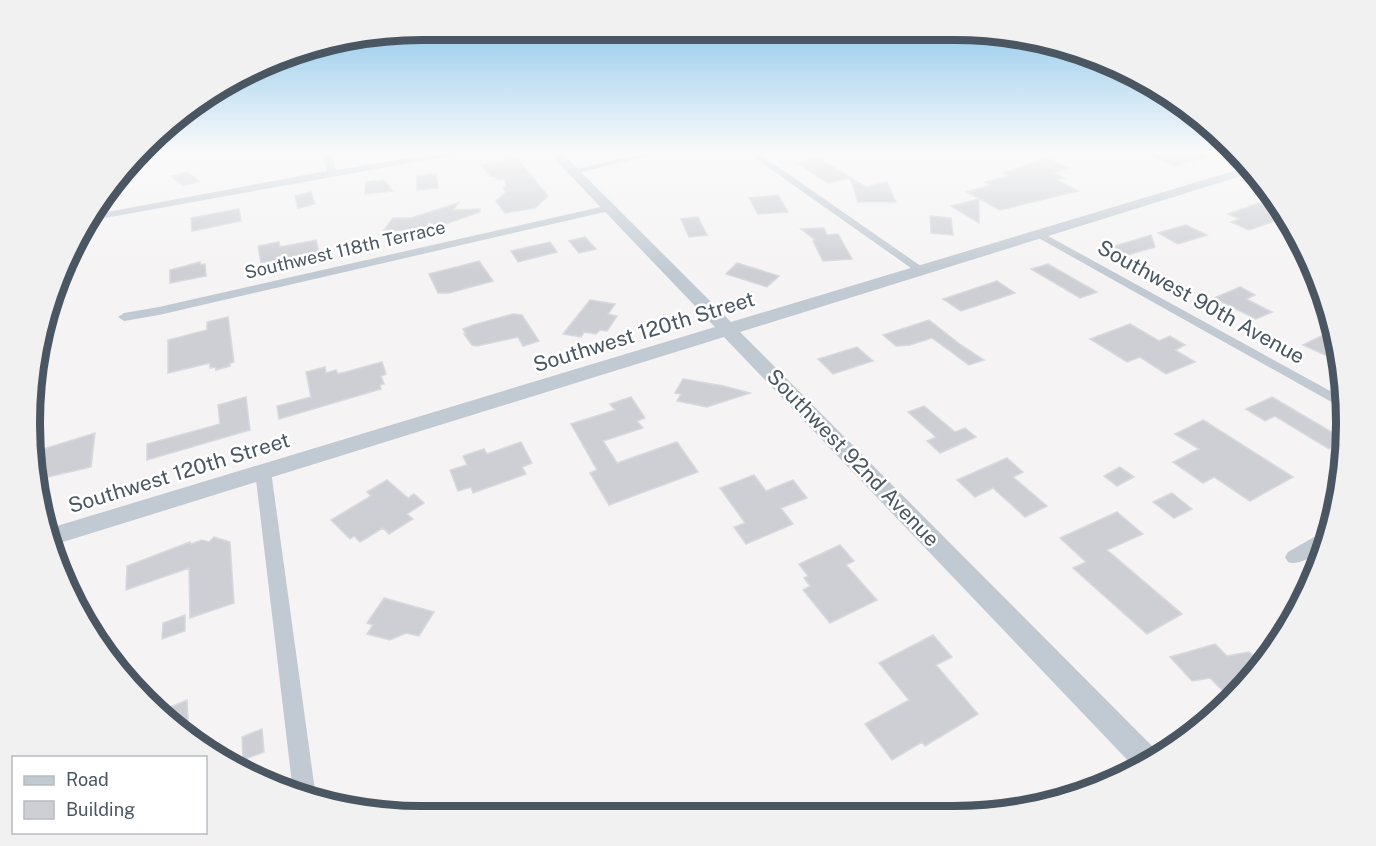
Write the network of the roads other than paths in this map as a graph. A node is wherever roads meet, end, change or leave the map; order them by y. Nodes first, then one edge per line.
1 (227, 192) edge
2 (594, 192) edge
3 (809, 192) edge
4 (1175, 192) edge
5 (609, 208) junction
6 (102, 216) edge
7 (1039, 234) junction
8 (922, 271) junction
9 (124, 317) dead end
10 (728, 329) junction
11 (1335, 399) edge
12 (263, 471) junction
13 (58, 534) edge
14 (1316, 544) edge
15 (1294, 558) dead end
16 (1142, 755) edge
17 (304, 786) edge

1 - 6 street
2 - 5 street, Southwest 92nd Avenue
3 - 8 street
4 - 7 street, Southwest 120th Street
5 - 9 street, Southwest 118th Terrace
5 - 10 street, Southwest 92nd Avenue
7 - 8 street, Southwest 120th Street
7 - 11 street, Southwest 90th Avenue
8 - 10 street, Southwest 120th Street
10 - 12 street, Southwest 120th Street
10 - 16 street, Southwest 92nd Avenue
12 - 13 street, Southwest 120th Street
12 - 17 street
14 - 15 street

